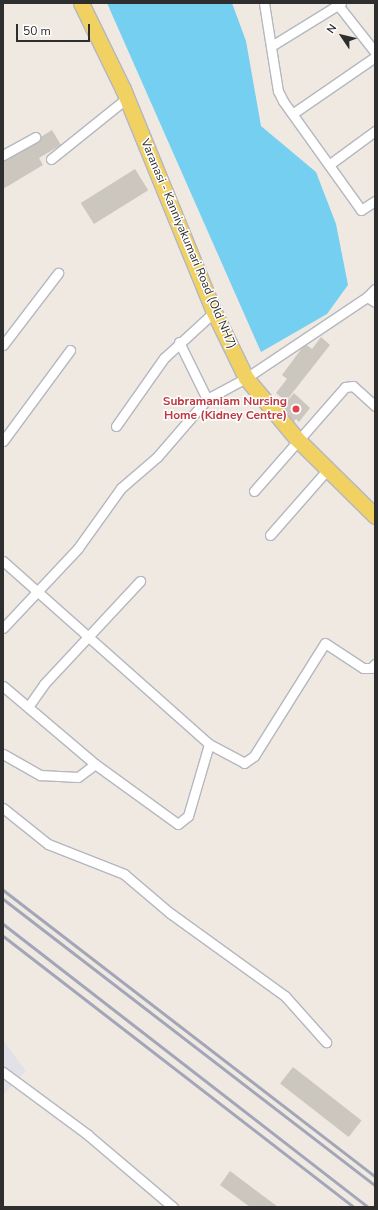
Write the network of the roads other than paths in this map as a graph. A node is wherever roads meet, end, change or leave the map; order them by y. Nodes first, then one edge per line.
1 (81, 3) edge
2 (264, 3) edge
3 (339, 4) edge
4 (273, 45) junction
5 (375, 52) edge
6 (375, 57) edge
7 (127, 98) junction
8 (295, 112) junction
9 (375, 131) edge
10 (35, 137) dead end
11 (3, 155) edge
12 (51, 159) dead end
13 (330, 164) junction
14 (375, 201) edge
15 (58, 273) dead end
16 (375, 289) edge
17 (371, 300) edge
18 (214, 312) junction
19 (179, 342) junction
20 (3, 345) edge
21 (70, 350) dead end
22 (246, 378) junction
23 (207, 399) junction
24 (375, 406) edge
25 (116, 426) dead end
26 (297, 439) junction
27 (3, 440) edge
28 (328, 469) junction
29 (254, 491) dead end
30 (375, 515) edge
31 (270, 535) dead end
32 (3, 561) edge
33 (140, 581) dead end
34 (36, 591) junction
35 (3, 628) edge
36 (89, 637) junction
37 (375, 664) edge
38 (3, 686) edge
39 (28, 707) junction
40 (209, 744) junction
41 (3, 754) edge
42 (95, 764) junction
43 (3, 808) edge
44 (326, 1042) dead end
45 (3, 1072) edge
46 (173, 1207) edge

1 - 7 main road, Varanasi - Kanniyakumari Road (Old NH7)
2 - 4 street
3 - 4 street
3 - 5 street
4 - 8 street
6 - 8 street
7 - 12 street
7 - 18 main road, Varanasi - Kanniyakumari Road (Old NH7)
8 - 13 street
9 - 13 street
10 - 11 street
13 - 14 street
15 - 20 street
16 - 17 street
17 - 22 street
18 - 19 street
18 - 22 main road, Varanasi - Kanniyakumari Road (Old NH7)
19 - 23 street
19 - 25 street
21 - 27 street
22 - 23 street
22 - 26 main road, Varanasi - Kanniyakumari Road (Old NH7)
23 - 34 street
24 - 26 street
26 - 28 main road, Varanasi - Kanniyakumari Road (Old NH7)
26 - 29 street
28 - 30 main road, Varanasi - Kanniyakumari Road (Old NH7)
28 - 31 street
32 - 34 street
33 - 36 street
34 - 35 street
34 - 36 street
36 - 39 street
36 - 40 street
37 - 40 street
38 - 39 street
39 - 42 street
40 - 42 street
41 - 42 street
43 - 44 street
45 - 46 street

